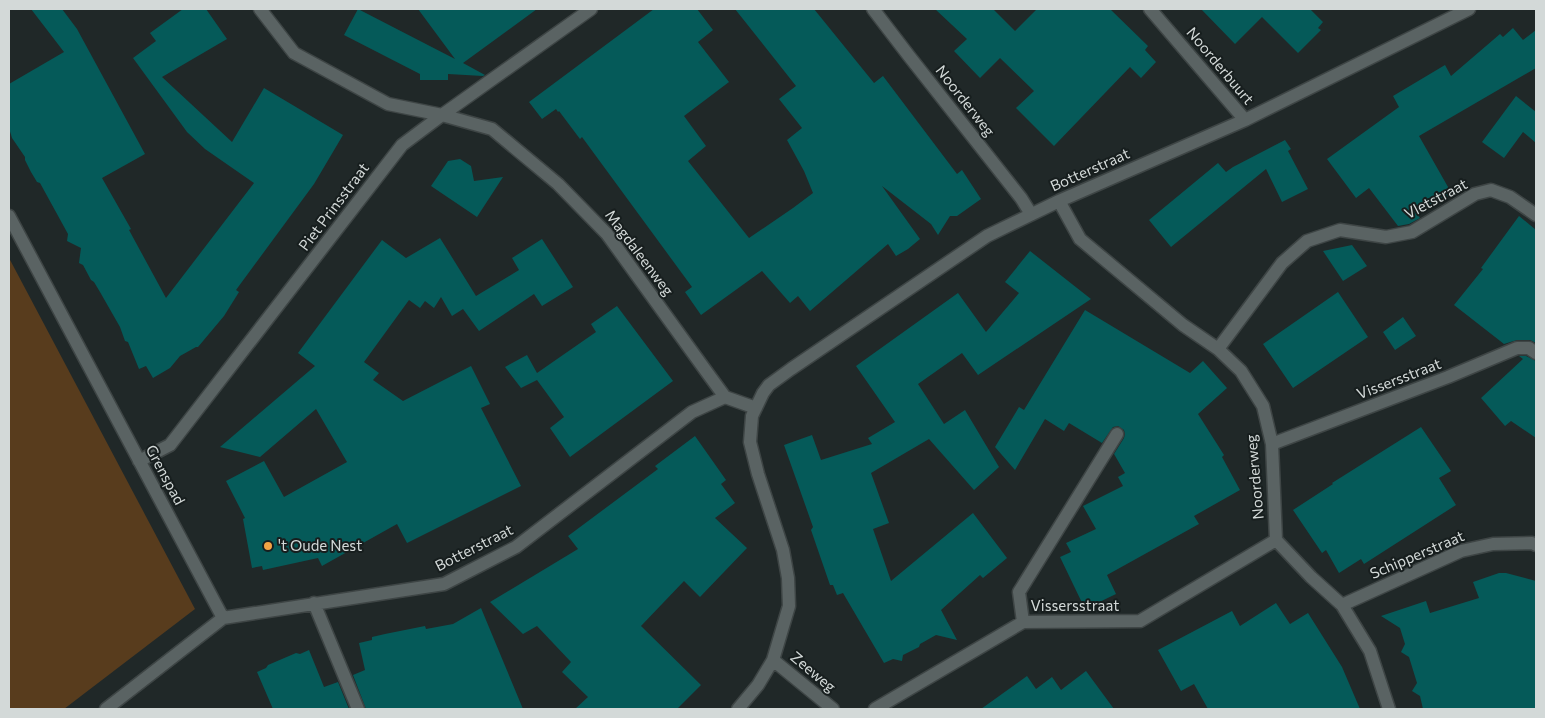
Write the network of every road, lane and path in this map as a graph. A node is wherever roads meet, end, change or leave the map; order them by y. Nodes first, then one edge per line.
1 (260, 9) edge
2 (591, 9) edge
3 (873, 9) edge
4 (1150, 9) edge
5 (1469, 9) edge
6 (442, 115) junction
7 (1245, 120) junction
8 (1059, 201) junction
9 (1031, 214) junction
10 (1536, 215) edge
11 (9, 216) edge
12 (1218, 349) junction
13 (1536, 353) edge
14 (725, 397) junction
15 (756, 408) junction
16 (1117, 434) dead end
17 (1272, 444) junction
18 (139, 461) junction
19 (1276, 540) junction
20 (1536, 545) edge
21 (314, 603) junction
22 (1342, 605) junction
23 (222, 618) junction
24 (1023, 622) junction
25 (773, 660) junction
26 (106, 709) edge
27 (358, 709) edge
28 (738, 709) edge
29 (833, 709) edge
30 (875, 709) edge
31 (1390, 709) edge

1 - 6 street, Magdaleenweg
2 - 6 street, Piet Prinsstraat
3 - 9 street, Noorderweg
4 - 7 street, Noorderbuurt
5 - 7 street, Botterstraat
6 - 14 street, Magdaleenweg
6 - 18 street, Piet Prinsstraat
7 - 8 street, Botterstraat
8 - 9 street, Botterstraat
8 - 12 street, Noorderweg
9 - 15 street, Botterstraat
10 - 12 street, Vletstraat
11 - 18 street, Grenspad
12 - 17 street, Noorderweg
13 - 17 street, Vissersstraat
14 - 15 street
14 - 21 street, Botterstraat
15 - 25 street
16 - 24 street
17 - 19 street, Noorderweg
18 - 23 street, Grenspad
19 - 22 street
19 - 24 street, Vissersstraat
20 - 22 street, Schipperstraat
21 - 23 street, Botterstraat
21 - 27 street
22 - 31 street
23 - 26 street
24 - 30 street, Vissersstraat
25 - 28 street
25 - 29 street, Zeeweg

